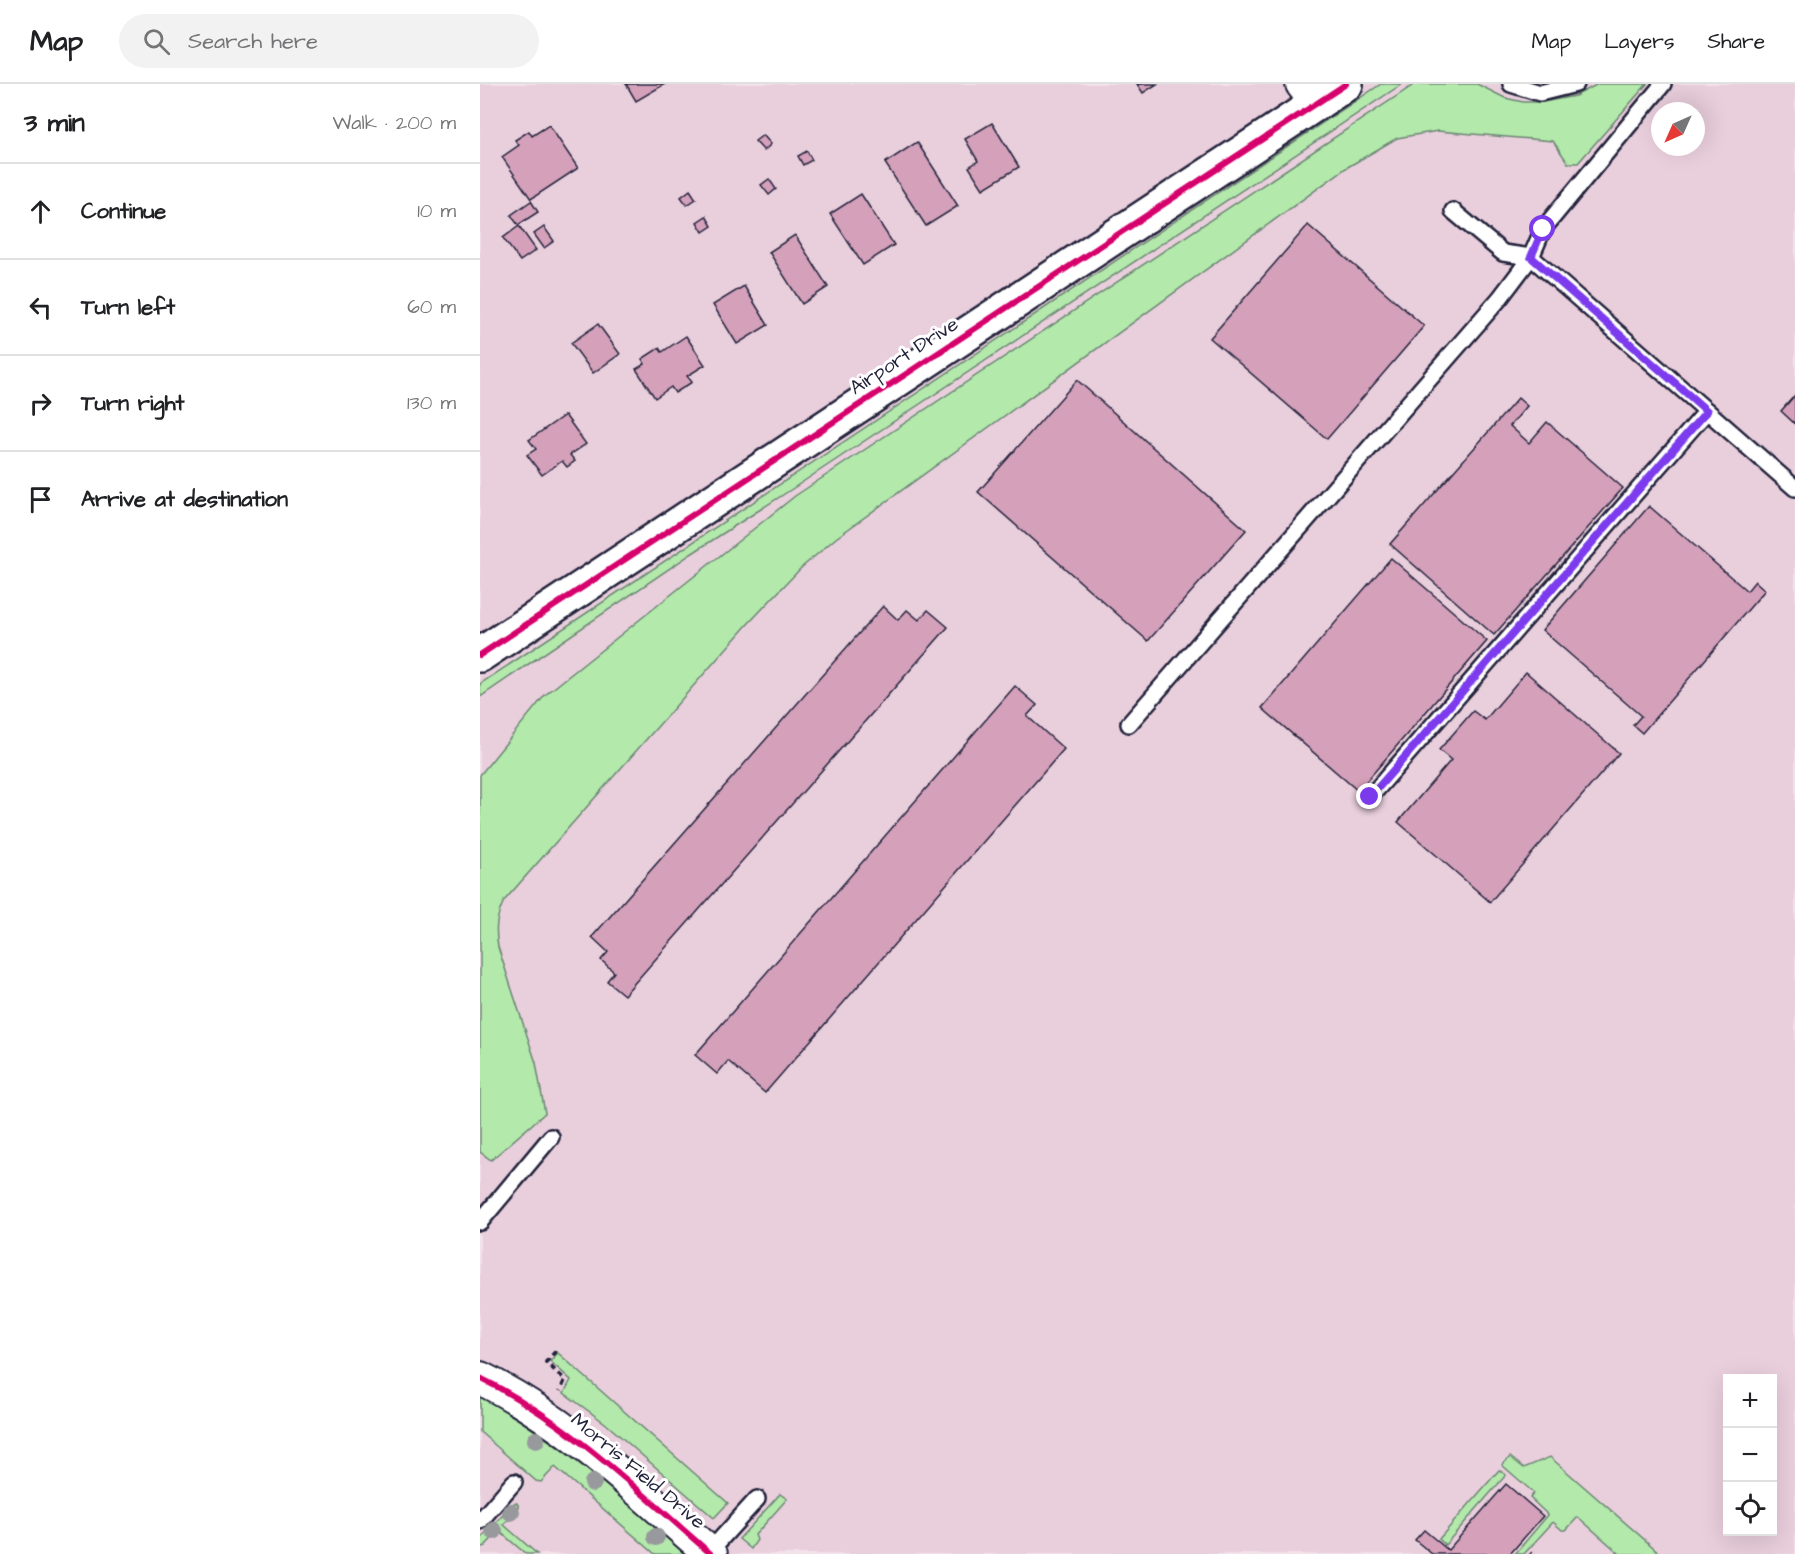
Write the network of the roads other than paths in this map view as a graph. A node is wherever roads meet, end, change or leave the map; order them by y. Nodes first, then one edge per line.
1 (1346, 84) edge
2 (1511, 84) edge
3 (1576, 84) edge
4 (1663, 84) edge
5 (1310, 94) edge
6 (1454, 211) dead end
7 (1531, 257) junction
8 (1707, 411) junction
9 (1795, 488) edge
10 (480, 655) edge
11 (1129, 724) dead end
12 (1370, 797) dead end
13 (551, 1137) dead end
14 (480, 1222) edge
15 (480, 1378) edge
16 (514, 1482) dead end
17 (757, 1499) dead end
18 (480, 1521) edge
19 (710, 1553) edge

1 - 5 street, Airport Drive
2 - 3 lane
4 - 7 lane
5 - 10 street, Airport Drive
6 - 7 lane
7 - 8 lane
7 - 11 lane
8 - 9 lane
8 - 12 lane
13 - 14 lane
15 - 19 street, Morris Field Drive
16 - 18 lane
17 - 19 lane

